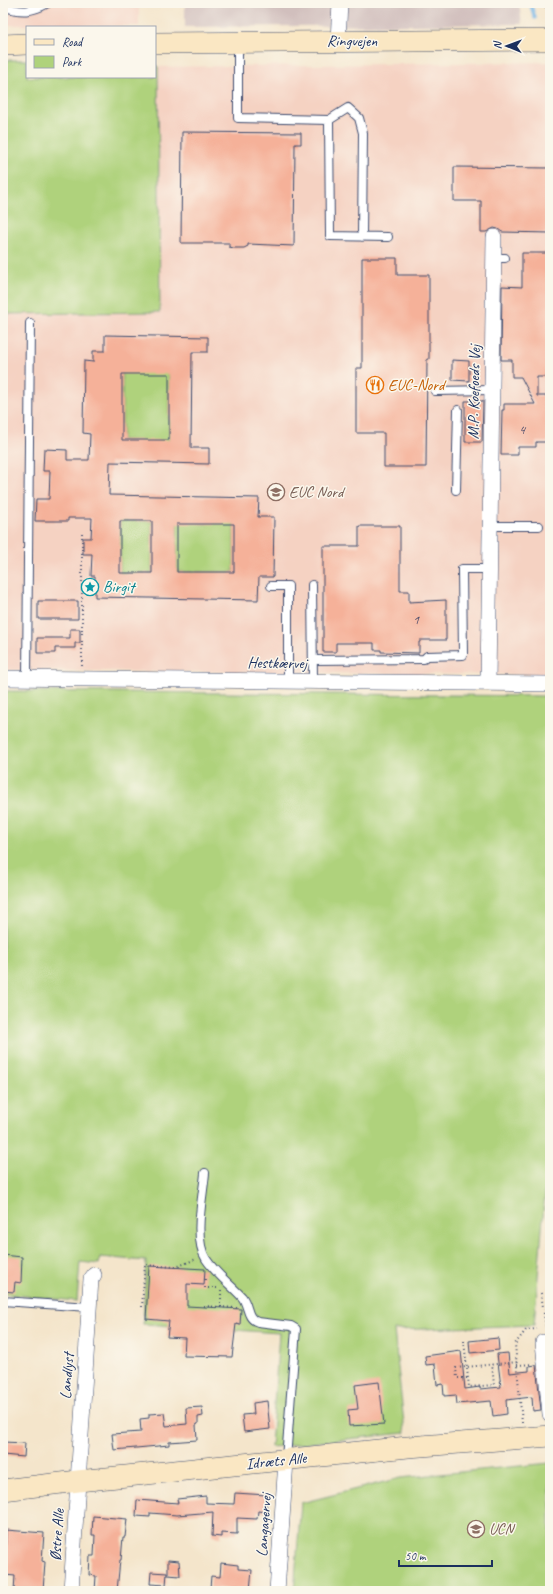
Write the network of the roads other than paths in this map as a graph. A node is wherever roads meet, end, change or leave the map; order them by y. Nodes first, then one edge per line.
1 (48, 3) edge
2 (340, 3) edge
3 (547, 3) edge
4 (550, 4) edge
5 (3, 6) edge
6 (550, 40) edge
7 (338, 41) junction
8 (238, 42) junction
9 (156, 43) edge
10 (26, 44) edge
11 (3, 45) edge
12 (329, 120) junction
13 (362, 237) junction
14 (388, 237) dead end
15 (494, 237) dead end
16 (30, 323) dead end
17 (492, 390) junction
18 (435, 391) dead end
19 (458, 410) dead end
20 (456, 490) dead end
21 (490, 526) junction
22 (539, 526) dead end
23 (490, 569) junction
24 (312, 585) dead end
25 (271, 586) dead end
26 (312, 660) junction
27 (3, 678) edge
28 (27, 678) junction
29 (288, 681) junction
30 (313, 681) junction
31 (488, 683) junction
32 (550, 684) edge
33 (205, 1173) dead end
34 (94, 1275) dead end
35 (3, 1301) edge
36 (89, 1308) junction
37 (544, 1335) road end
38 (550, 1414) edge
39 (550, 1436) edge
40 (286, 1460) junction
41 (78, 1480) junction
42 (3, 1490) edge
43 (71, 1591) edge
44 (277, 1591) edge

1 - 5 lane
2 - 7 street
3 - 4 lane
6 - 7 street, Ringvejen
7 - 8 street, Ringvejen
8 - 9 street, Ringvejen
8 - 12 lane
10 - 11 street
12 - 13 lane
12 - 13 lane
13 - 14 lane
15 - 17 street, M.P. Koefoeds Vej
16 - 28 lane
17 - 18 lane
17 - 21 street, M.P. Koefoeds Vej
19 - 20 lane
21 - 22 lane
21 - 23 street, M.P. Koefoeds Vej
23 - 26 lane
23 - 31 street, M.P. Koefoeds Vej
24 - 26 lane
25 - 29 lane
26 - 30 lane
27 - 28 street, Hestkærvej
28 - 29 street, Hestkærvej
29 - 30 street, Hestkærvej
30 - 31 street, Hestkærvej
31 - 32 street, Hestkærvej
33 - 40 lane
34 - 36 street, Landlyst
35 - 36 lane
36 - 41 street, Landlyst
37 - 38 street
39 - 40 street, Idræts Alle
40 - 41 street, Idræts Alle
40 - 44 street, Langagervej
41 - 42 street, Idræts Alle
41 - 43 street, Østre Alle

